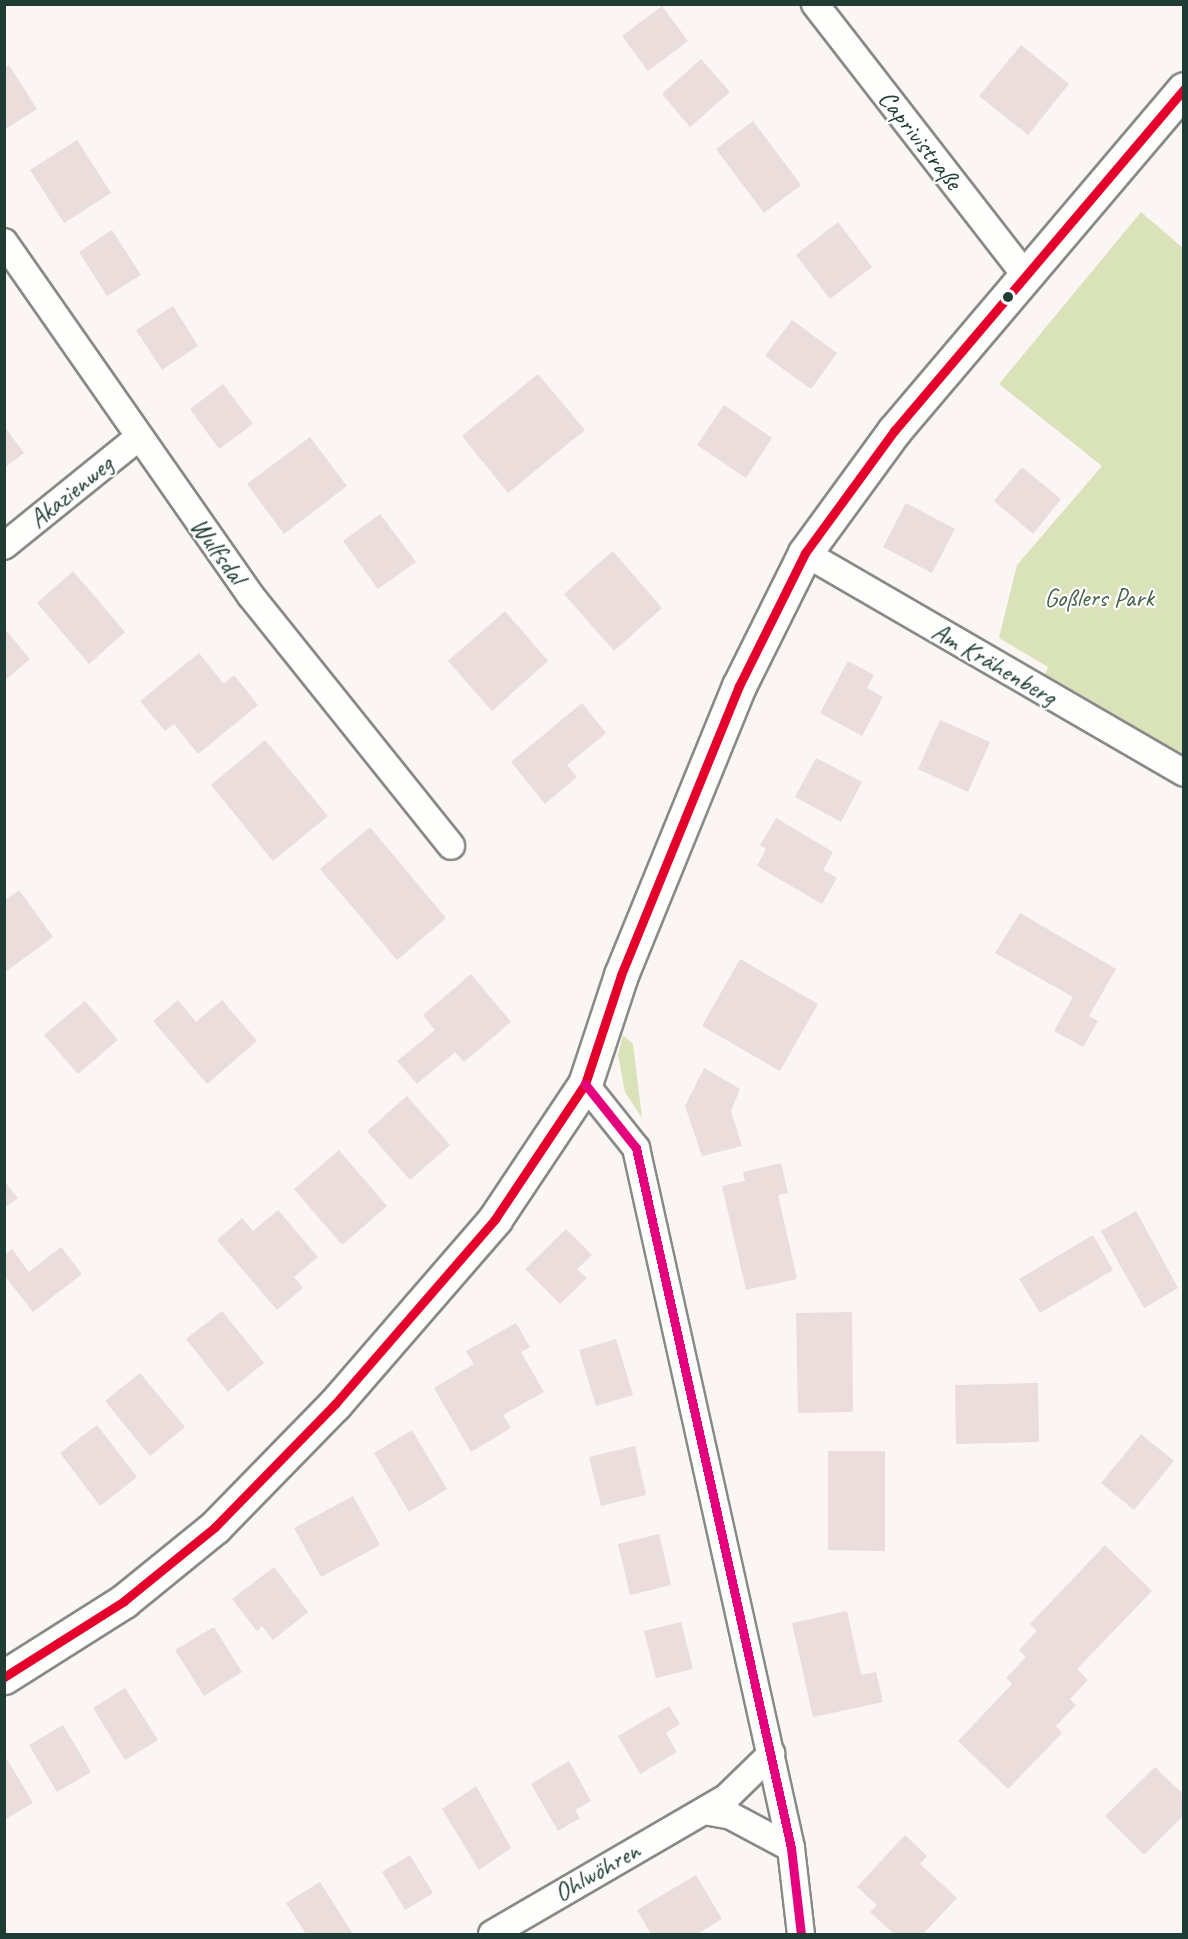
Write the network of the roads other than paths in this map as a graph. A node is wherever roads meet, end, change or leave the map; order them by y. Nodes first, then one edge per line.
1 (815, 4) edge
2 (1184, 89) edge
3 (4, 242) edge
4 (1025, 275) junction
5 (138, 438) junction
6 (4, 546) edge
7 (805, 553) junction
8 (1184, 773) edge
9 (451, 846) dead end
10 (585, 1084) junction
11 (4, 1677) edge
12 (771, 1754) junction
13 (704, 1811) junction
14 (791, 1848) junction
15 (492, 1935) edge
16 (801, 1935) edge

1 - 4 street, Caprivistraße
2 - 4 street
3 - 5 street, Wulfsdal
4 - 7 street
5 - 6 street, Akazienweg
5 - 9 street, Wulfsdal
7 - 8 street, Am Krähenberg
7 - 10 street
10 - 11 street
10 - 12 street
12 - 13 street, Ohlwöhren
12 - 14 street
13 - 14 street
13 - 15 street, Ohlwöhren
14 - 16 street

